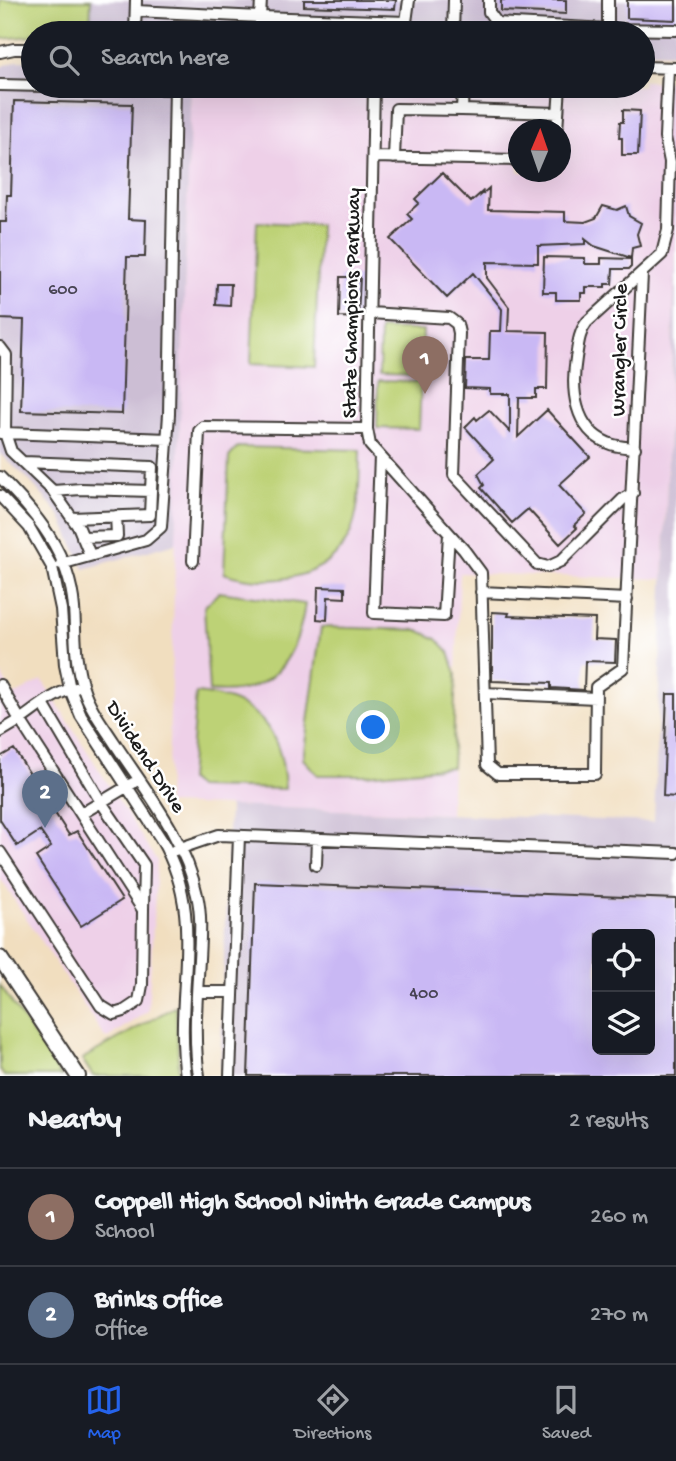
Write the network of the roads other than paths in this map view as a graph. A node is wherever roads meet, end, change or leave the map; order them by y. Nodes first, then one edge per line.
1 (261, 0) edge
2 (408, 0) edge
3 (454, 0) edge
4 (489, 0) edge
5 (608, 0) edge
6 (136, 5) edge
7 (260, 17) junction
8 (260, 21) edge
9 (377, 21) edge
10 (406, 21) edge
11 (453, 21) edge
12 (496, 21) edge
13 (608, 21) edge
14 (655, 30) edge
15 (676, 30) edge
16 (21, 49) edge
17 (0, 52) edge
18 (672, 68) edge
19 (0, 85) edge
20 (21, 85) edge
21 (175, 98) edge
22 (374, 98) edge
23 (462, 98) edge
24 (559, 98) edge
25 (462, 110) junction
26 (558, 113) junction
27 (558, 119) edge
28 (373, 158) junction
29 (394, 158) junction
30 (508, 160) edge
31 (642, 274) junction
32 (370, 313) junction
33 (0, 347) edge
34 (367, 429) junction
35 (2, 433) edge
36 (168, 439) junction
37 (635, 448) junction
38 (380, 456) junction
39 (24, 463) junction
40 (0, 477) edge
41 (53, 491) junction
42 (151, 492) junction
43 (632, 494) junction
44 (0, 496) edge
45 (116, 516) junction
46 (72, 518) junction
47 (449, 534) junction
48 (82, 537) junction
49 (90, 555) junction
50 (193, 561) dead end
51 (65, 562) junction
52 (52, 567) junction
53 (481, 592) junction
54 (627, 599) junction
55 (0, 685) edge
56 (82, 687) junction
57 (70, 689) junction
58 (484, 691) junction
59 (596, 698) junction
60 (43, 704) junction
61 (20, 720) junction
62 (0, 732) edge
63 (138, 779) junction
64 (127, 786) junction
65 (102, 802) junction
66 (81, 814) junction
67 (239, 836) junction
68 (317, 839) junction
69 (181, 847) junction
70 (0, 852) edge
71 (170, 853) junction
72 (676, 853) edge
73 (316, 865) dead end
74 (144, 909) junction
75 (0, 958) edge
76 (198, 992) junction
77 (232, 992) junction
78 (78, 1076) edge
79 (186, 1076) edge
80 (199, 1076) edge
81 (230, 1076) edge

1 - 7 street
2 - 10 street
3 - 11 street
4 - 12 street
5 - 13 street
6 - 7 street
7 - 8 street
7 - 9 street
14 - 15 street
16 - 17 street
18 - 31 street
19 - 20 street
21 - 36 street
22 - 28 street, State Champions Parkway
23 - 25 street
24 - 26 street
25 - 26 street
25 - 29 street
26 - 27 street
28 - 29 street
28 - 32 street, State Champions Parkway
29 - 30 street
31 - 37 street, Wrangler Circle
31 - 37 street, Wrangler Circle
32 - 34 street, State Champions Parkway
32 - 43 street
33 - 35 street
34 - 38 street, State Champions Parkway
34 - 50 street
35 - 36 street
35 - 39 street
36 - 49 street
37 - 43 street, Wrangler Circle
38 - 47 street, State Champions Parkway
38 - 47 street
39 - 41 street
39 - 42 street
40 - 51 street, Dividend Drive
41 - 42 street
41 - 46 street
42 - 45 street
43 - 54 street, Wrangler Circle
44 - 52 street, Dividend Drive
45 - 46 street
45 - 48 street
46 - 48 street
47 - 53 street, State Champions Parkway
48 - 49 street
49 - 51 street
51 - 52 street
51 - 56 street, Dividend Drive
52 - 57 street, Dividend Drive
53 - 54 street
53 - 58 street, State Champions Parkway
54 - 59 street, Wrangler Circle
55 - 61 street
56 - 57 street
56 - 63 street, Dividend Drive
57 - 60 street
57 - 64 street, Dividend Drive
58 - 59 street
58 - 59 street, State Champions Parkway
60 - 61 street
60 - 65 street
61 - 62 street
61 - 66 street
63 - 64 street
63 - 69 street, Dividend Drive
64 - 65 street
64 - 71 street, Dividend Drive
65 - 66 street
65 - 74 street
66 - 74 street
67 - 68 street
67 - 69 street
67 - 77 street
68 - 72 street
68 - 73 street
69 - 71 street
69 - 76 street, Dividend Drive
70 - 74 street
71 - 79 street, Dividend Drive
75 - 78 highway
76 - 77 street
76 - 80 street, Dividend Drive
77 - 81 street

